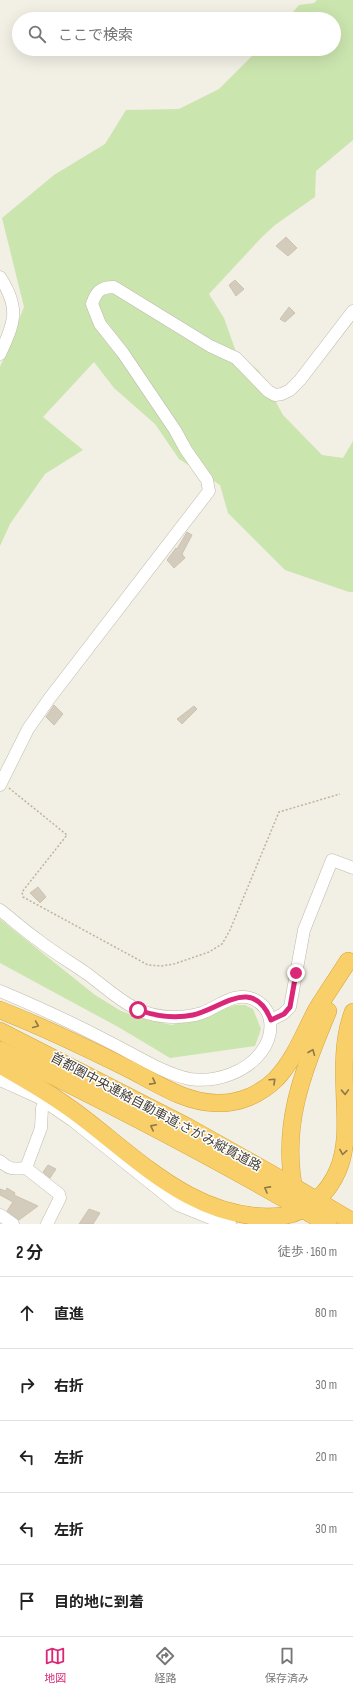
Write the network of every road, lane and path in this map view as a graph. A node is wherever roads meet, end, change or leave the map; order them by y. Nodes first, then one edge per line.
1 (0, 277) edge
2 (353, 311) edge
3 (0, 354) edge
4 (1, 784) edge
5 (340, 794) dead end
6 (353, 868) edge
7 (0, 910) edge
8 (351, 955) edge
9 (0, 991) edge
10 (0, 1010) edge
11 (353, 1012) edge
12 (271, 1020) junction
13 (0, 1031) edge
14 (0, 1050) edge
15 (0, 1065) edge
16 (0, 1080) edge
17 (42, 1108) dead end
18 (0, 1161) edge
19 (26, 1168) junction
20 (306, 1209) edge
21 (0, 1215) edge
22 (353, 1222) edge
23 (13, 1224) edge
24 (47, 1224) edge
25 (230, 1224) edge
26 (328, 1224) edge

1 - 3 street
2 - 4 street
4 - 5 path
6 - 12 street
7 - 12 street
10 -> 8 highway
20 -> 8 highway
9 - 12 street
11 -> 15 highway
13 - 20 highway, 首都圏中央連絡自動車道;さがみ縦貫道路
20 -> 14 highway, 首都圏中央連絡自動車道;さがみ縦貫道路
16 - 25 street
17 - 19 street
18 - 19 street
19 - 24 street
20 - 22 highway
20 - 26 highway
21 - 23 street

